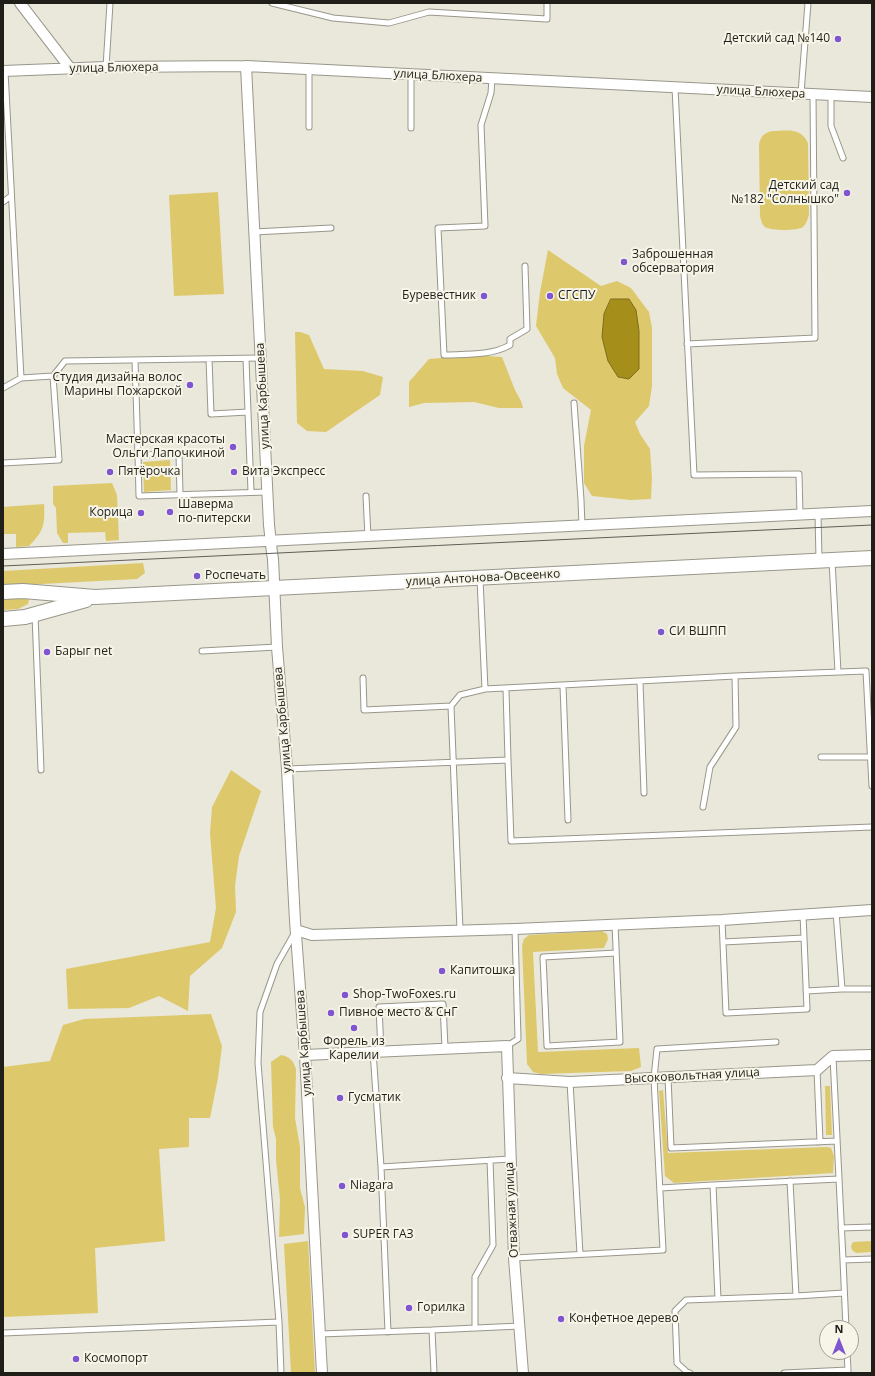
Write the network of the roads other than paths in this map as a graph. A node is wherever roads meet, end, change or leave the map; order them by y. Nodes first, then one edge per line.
1 (20, 3) edge
2 (110, 3) edge
3 (272, 3) edge
4 (547, 3) edge
5 (808, 3) edge
6 (246, 66) junction
7 (106, 67) junction
8 (70, 68) junction
9 (309, 69) junction
10 (4, 71) edge
11 (411, 75) junction
12 (492, 79) junction
13 (675, 88) junction
14 (801, 93) junction
15 (813, 94) junction
16 (831, 95) junction
17 (872, 96) edge
18 (309, 127) dead end
19 (411, 128) dead end
20 (843, 158) dead end
21 (12, 196) junction
22 (3, 202) edge
23 (330, 228) dead end
24 (254, 232) junction
25 (525, 266) dead end
26 (687, 344) junction
27 (261, 358) junction
28 (209, 359) junction
29 (246, 359) junction
30 (135, 360) junction
31 (53, 376) junction
32 (21, 378) junction
33 (3, 388) edge
34 (574, 403) dead end
35 (248, 412) junction
36 (138, 455) junction
37 (3, 463) edge
38 (251, 492) junction
39 (267, 492) junction
40 (180, 494) junction
41 (366, 496) dead end
42 (872, 511) edge
43 (818, 514) junction
44 (800, 515) junction
45 (582, 526) junction
46 (368, 537) junction
47 (270, 542) junction
48 (3, 554) edge
49 (872, 558) edge
50 (826, 561) junction
51 (480, 579) junction
52 (274, 588) junction
53 (3, 592) edge
54 (95, 597) junction
55 (35, 614) junction
56 (3, 619) edge
57 (277, 647) junction
58 (202, 651) dead end
59 (869, 671) edge
60 (838, 672) junction
61 (735, 676) junction
62 (363, 678) dead end
63 (640, 682) junction
64 (563, 686) junction
65 (506, 688) junction
66 (485, 690) junction
67 (451, 706) junction
68 (821, 757) dead end
69 (870, 757) junction
70 (508, 760) junction
71 (453, 762) junction
72 (287, 769) junction
73 (41, 770) dead end
74 (872, 786) edge
75 (644, 793) dead end
76 (703, 807) dead end
77 (568, 820) dead end
78 (872, 827) edge
79 (872, 910) edge
80 (836, 912) junction
81 (803, 914) junction
82 (722, 920) junction
83 (615, 924) junction
84 (515, 928) junction
85 (296, 930) junction
86 (460, 930) junction
87 (804, 938) junction
88 (723, 942) junction
89 (616, 953) junction
90 (842, 989) junction
91 (872, 989) edge
92 (806, 991) junction
93 (776, 1042) dead end
94 (507, 1046) junction
95 (446, 1048) junction
96 (377, 1051) junction
97 (305, 1055) junction
98 (872, 1055) edge
99 (833, 1056) junction
100 (817, 1070) junction
101 (668, 1077) junction
102 (508, 1078) junction
103 (654, 1078) junction
104 (570, 1082) junction
105 (837, 1141) junction
106 (820, 1142) junction
107 (510, 1159) junction
108 (490, 1160) junction
109 (380, 1167) junction
110 (839, 1179) junction
111 (790, 1181) junction
112 (713, 1185) junction
113 (660, 1188) junction
114 (872, 1227) edge
115 (841, 1228) junction
116 (580, 1254) junction
117 (514, 1258) junction
118 (872, 1259) edge
119 (843, 1260) junction
120 (844, 1293) junction
121 (796, 1296) junction
122 (718, 1299) junction
123 (846, 1320) edge
124 (279, 1322) junction
125 (520, 1326) junction
126 (475, 1328) junction
127 (432, 1330) junction
128 (388, 1332) junction
129 (3, 1333) edge
130 (320, 1334) junction
131 (847, 1360) edge
132 (848, 1371) edge
133 (282, 1373) edge
134 (322, 1373) edge
135 (434, 1373) edge
136 (523, 1373) edge
137 (690, 1373) edge
138 (784, 1373) edge
139 (797, 1373) edge

1 - 8 street
2 - 7 lane
3 - 4 lane
5 - 14 lane
6 - 7 street, улица Блюхера
6 - 9 street, улица Блюхера
6 - 24 street, улица Карбышева
7 - 8 street, улица Блюхера
8 - 10 street, улица Блюхера
9 - 11 street, улица Блюхера
9 - 18 lane
10 - 21 lane
11 - 12 street, улица Блюхера
11 - 19 lane
12 - 13 street, улица Блюхера
12 - 25 lane
13 - 14 street, улица Блюхера
13 - 26 lane
14 - 15 street, улица Блюхера
15 - 16 street, улица Блюхера
15 - 26 lane
16 - 17 street, улица Блюхера
16 - 20 lane
21 - 22 lane
21 - 32 lane
23 - 24 lane
24 - 27 street, улица Карбышева
26 - 44 lane
27 - 29 lane
27 - 39 street, улица Карбышева
28 - 29 lane
28 - 30 lane
28 - 35 lane
29 - 35 lane
30 - 31 lane
30 - 36 lane
31 - 32 lane
31 - 37 lane
32 - 33 lane
34 - 45 lane
35 - 38 lane
36 - 40 lane
36 - 40 lane
38 - 39 lane
38 - 40 lane
39 - 47 street, улица Карбышева
41 - 46 lane
42 - 43 street
43 - 44 street
43 - 50 lane
44 - 45 street
45 - 46 street
46 - 47 street
47 - 48 street
47 - 52 street, улица Карбышева
49 - 50 main road, улица Антонова-Овсеенко
50 - 51 main road, улица Антонова-Овсеенко
50 - 60 lane
51 - 52 main road, улица Антонова-Овсеенко
51 - 66 lane
52 - 54 main road, улица Антонова-Овсеенко
52 - 57 street, улица Карбышева
53 - 54 main road, улица Антонова-Овсеенко
54 - 55 main road, улица Антонова-Овсеенко
55 - 56 main road, улица Антонова-Овсеенко
55 - 73 lane
57 - 58 lane
57 - 72 street, улица Карбышева
59 - 60 lane
59 - 69 lane
60 - 61 lane
61 - 63 lane
61 - 76 lane
62 - 67 lane
63 - 64 lane
63 - 75 lane
64 - 65 lane
64 - 77 lane
65 - 66 lane
65 - 70 lane
66 - 67 lane
67 - 71 lane
68 - 69 lane
69 - 74 lane
70 - 71 lane
70 - 78 lane
71 - 72 lane
71 - 86 lane
72 - 85 street, улица Карбышева
79 - 80 street
80 - 81 street
80 - 90 lane
81 - 82 street
81 - 87 lane
82 - 83 street
82 - 88 lane
83 - 84 street
83 - 89 lane
84 - 86 street
84 - 94 lane
85 - 86 street
85 - 97 street, улица Карбышева
85 - 124 lane
87 - 88 lane
87 - 92 lane
88 - 92 lane
89 - 89 lane
90 - 91 lane
90 - 92 lane
93 - 103 lane
94 - 95 street
94 - 102 street, Отважная улица
95 - 96 street
95 - 96 lane
96 - 97 street
96 - 109 lane
97 - 130 street, улица Карбышева
98 - 99 street
99 - 100 street
99 - 105 lane
100 - 101 street, Высоковольтная улица
100 - 106 lane
101 - 103 street, Высоковольтная улица
101 - 106 lane
102 - 104 street, Высоковольтная улица
102 - 107 street, Отважная улица
103 - 104 street, Высоковольтная улица
103 - 113 lane
104 - 116 lane
105 - 106 lane
105 - 110 lane
107 - 108 lane
107 - 117 street, Отважная улица
108 - 109 lane
108 - 126 lane
109 - 128 lane
110 - 111 lane
110 - 115 lane
111 - 112 lane
111 - 121 lane
112 - 113 lane
112 - 122 lane
113 - 116 lane
114 - 115 lane
115 - 119 lane
116 - 117 lane
117 - 125 street, Отважная улица
118 - 119 lane
119 - 120 lane
120 - 121 lane
120 - 123 lane
121 - 122 lane
122 - 137 lane
124 - 129 lane
124 - 133 lane
125 - 126 lane
125 - 136 street, Отважная улица
126 - 127 lane
127 - 128 lane
127 - 135 lane
128 - 130 lane
130 - 134 street, улица Карбышева
131 - 132 lane
132 - 139 lane
138 - 139 lane

